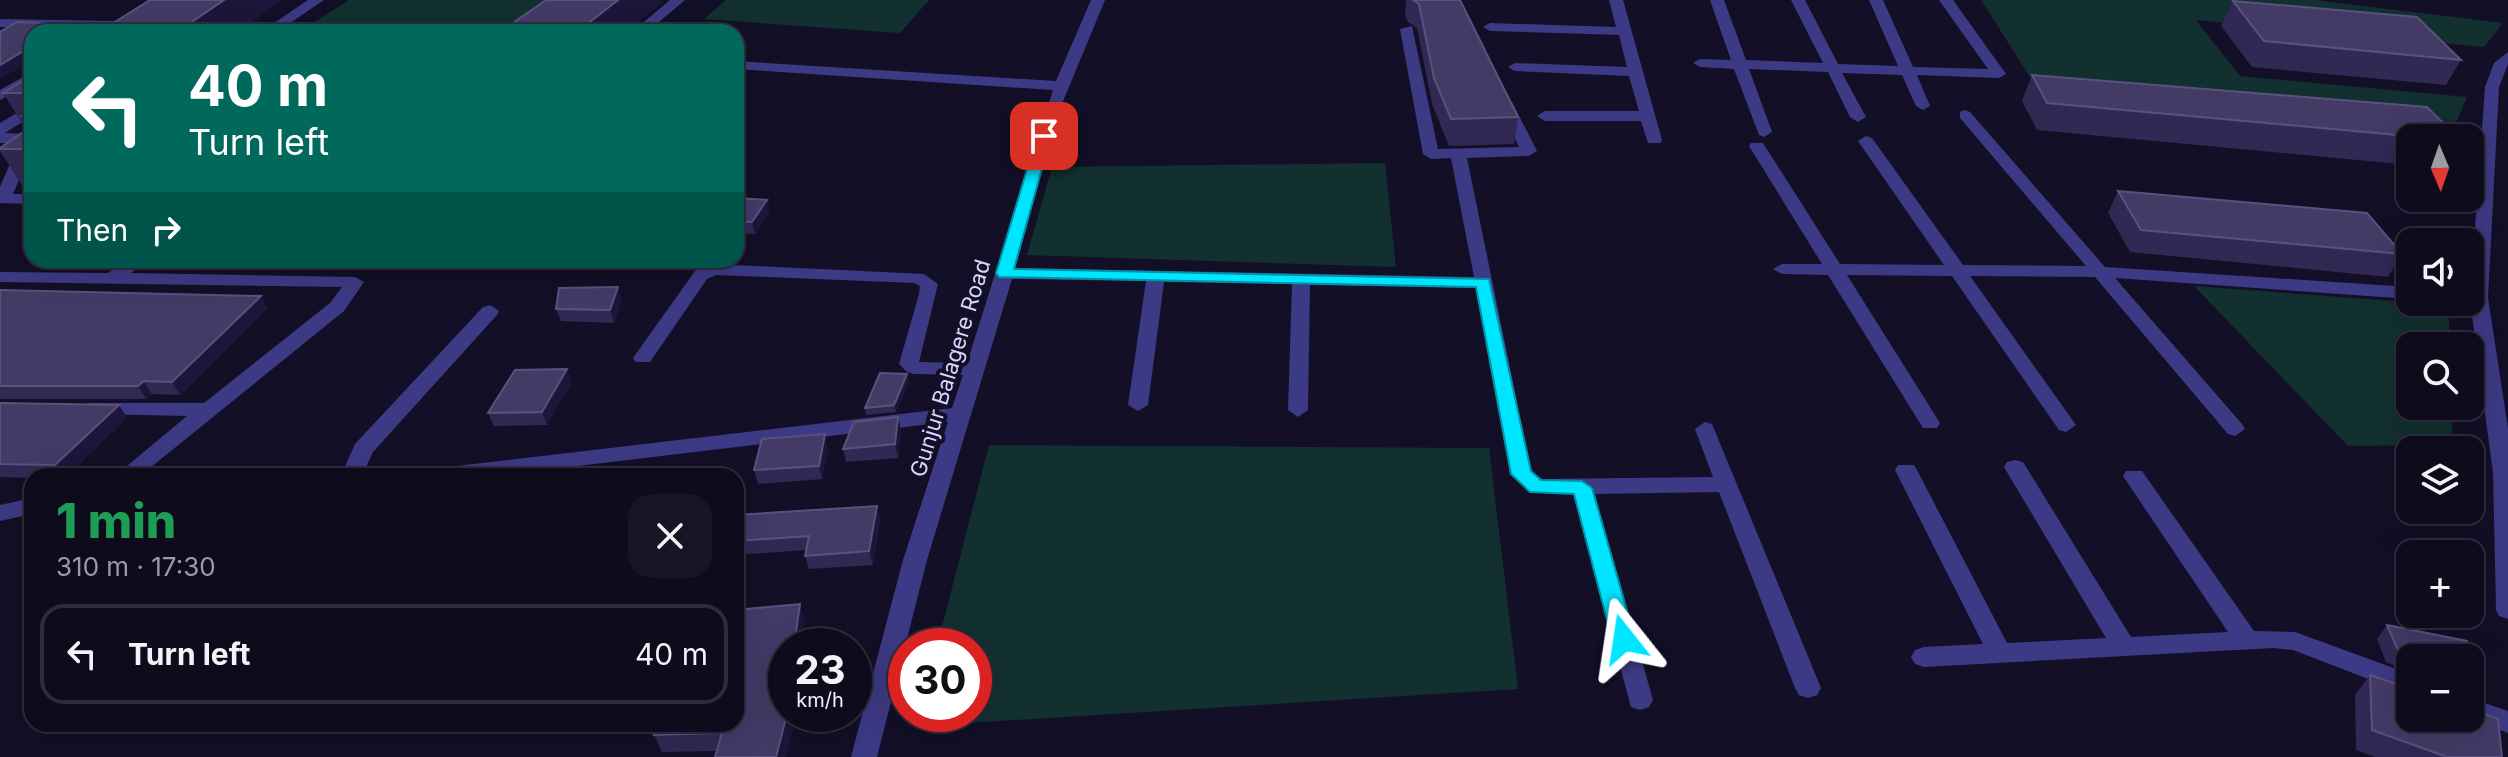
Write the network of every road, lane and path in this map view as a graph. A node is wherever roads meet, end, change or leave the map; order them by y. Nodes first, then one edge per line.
1 (317, 0) edge
2 (678, 0) edge
3 (1098, 0) edge
4 (1616, 0) edge
5 (1717, 0) edge
6 (1798, 0) edge
7 (1876, 0) edge
8 (1946, 0) edge
9 (0, 23) edge
10 (57, 24) edge
11 (280, 24) edge
12 (649, 24) edge
13 (1490, 27) dead end
14 (1407, 29) dead end
15 (1624, 31) junction
16 (2508, 56) edge
17 (1700, 63) dead end
18 (1740, 65) junction
19 (744, 66) edge
20 (1515, 67) dead end
21 (1833, 68) junction
22 (1907, 71) junction
23 (1635, 72) junction
24 (24, 81) edge
25 (1497, 85) edge
26 (1059, 86) junction
27 (0, 96) edge
28 (1923, 106) dead end
29 (24, 114) edge
30 (1965, 115) dead end
31 (1545, 116) dead end
32 (1647, 116) junction
33 (1858, 117) dead end
34 (0, 130) edge
35 (0, 138) edge
36 (24, 138) edge
37 (1654, 140) dead end
38 (1866, 141) dead end
39 (24, 149) edge
40 (1458, 154) junction
41 (24, 199) edge
42 (1, 200) edge
43 (2479, 228) edge
44 (2384, 251) edge
45 (2396, 252) edge
46 (127, 268) edge
47 (1782, 269) dead end
48 (1834, 270) junction
49 (1958, 271) junction
50 (2100, 272) junction
51 (1005, 273) junction
52 (1156, 276) junction
53 (0, 277) edge
54 (113, 278) junction
55 (1301, 279) junction
56 (1484, 283) junction
57 (2396, 292) edge
58 (490, 311) dead end
59 (2478, 316) edge
60 (643, 358) dead end
61 (975, 369) junction
62 (1138, 405) dead end
63 (75, 408) edge
64 (209, 410) junction
65 (1298, 410) dead end
66 (961, 414) junction
67 (1930, 423) dead end
68 (2066, 425) dead end
69 (1705, 429) dead end
70 (2235, 429) dead end
71 (2015, 467) dead end
72 (136, 468) edge
73 (355, 468) edge
74 (499, 468) edge
75 (1906, 470) dead end
76 (2134, 476) dead end
77 (1727, 484) junction
78 (1582, 488) junction
79 (24, 508) edge
80 (0, 513) edge
81 (2508, 610) edge
82 (2247, 640) junction
83 (2124, 646) junction
84 (2000, 653) junction
85 (1924, 657) dead end
86 (2396, 680) edge
87 (1808, 688) dead end
88 (1640, 700) dead end
89 (2484, 713) edge
90 (2508, 722) edge
91 (864, 757) edge

1 - 11 street
2 - 12 street
3 - 26 street, Gunjur Balagere Road
4 - 15 street
5 - 18 street
6 - 21 street
7 - 22 street
8 - 22 street
9 - 10 street
13 - 15 street
14 - 40 street
15 - 23 street
16 - 43 street
17 - 18 street
18 - 21 street
18 - 48 street
19 - 26 street
20 - 23 street
21 - 22 street
21 - 33 street
22 - 28 street
23 - 32 street
24 - 27 street
25 - 40 street
26 - 51 street, Gunjur Balagere Road
29 - 34 street
30 - 50 street
31 - 32 street
32 - 37 street
35 - 36 street
38 - 49 street
39 - 42 street
40 - 56 street
41 - 42 street
44 - 45 street
46 - 54 street
47 - 48 street
48 - 49 street
48 - 67 street
49 - 50 street
49 - 68 street
50 - 57 street
50 - 70 street
51 - 52 street
51 - 61 street, Gunjur Balagere Road
52 - 55 street
52 - 62 street
53 - 54 street
54 - 64 street
55 - 56 street
55 - 65 street
56 - 78 street
58 - 73 street
59 - 81 street
60 - 61 street
61 - 66 street, Gunjur Balagere Road
63 - 64 street
64 - 72 street
66 - 74 street
66 - 91 street, Gunjur Balagere Road
69 - 77 street
71 - 83 street
75 - 84 street
76 - 82 street
77 - 78 street
77 - 87 street
78 - 88 street
79 - 80 street
82 - 83 street
82 - 86 street
83 - 84 street
84 - 85 street
89 - 90 street

